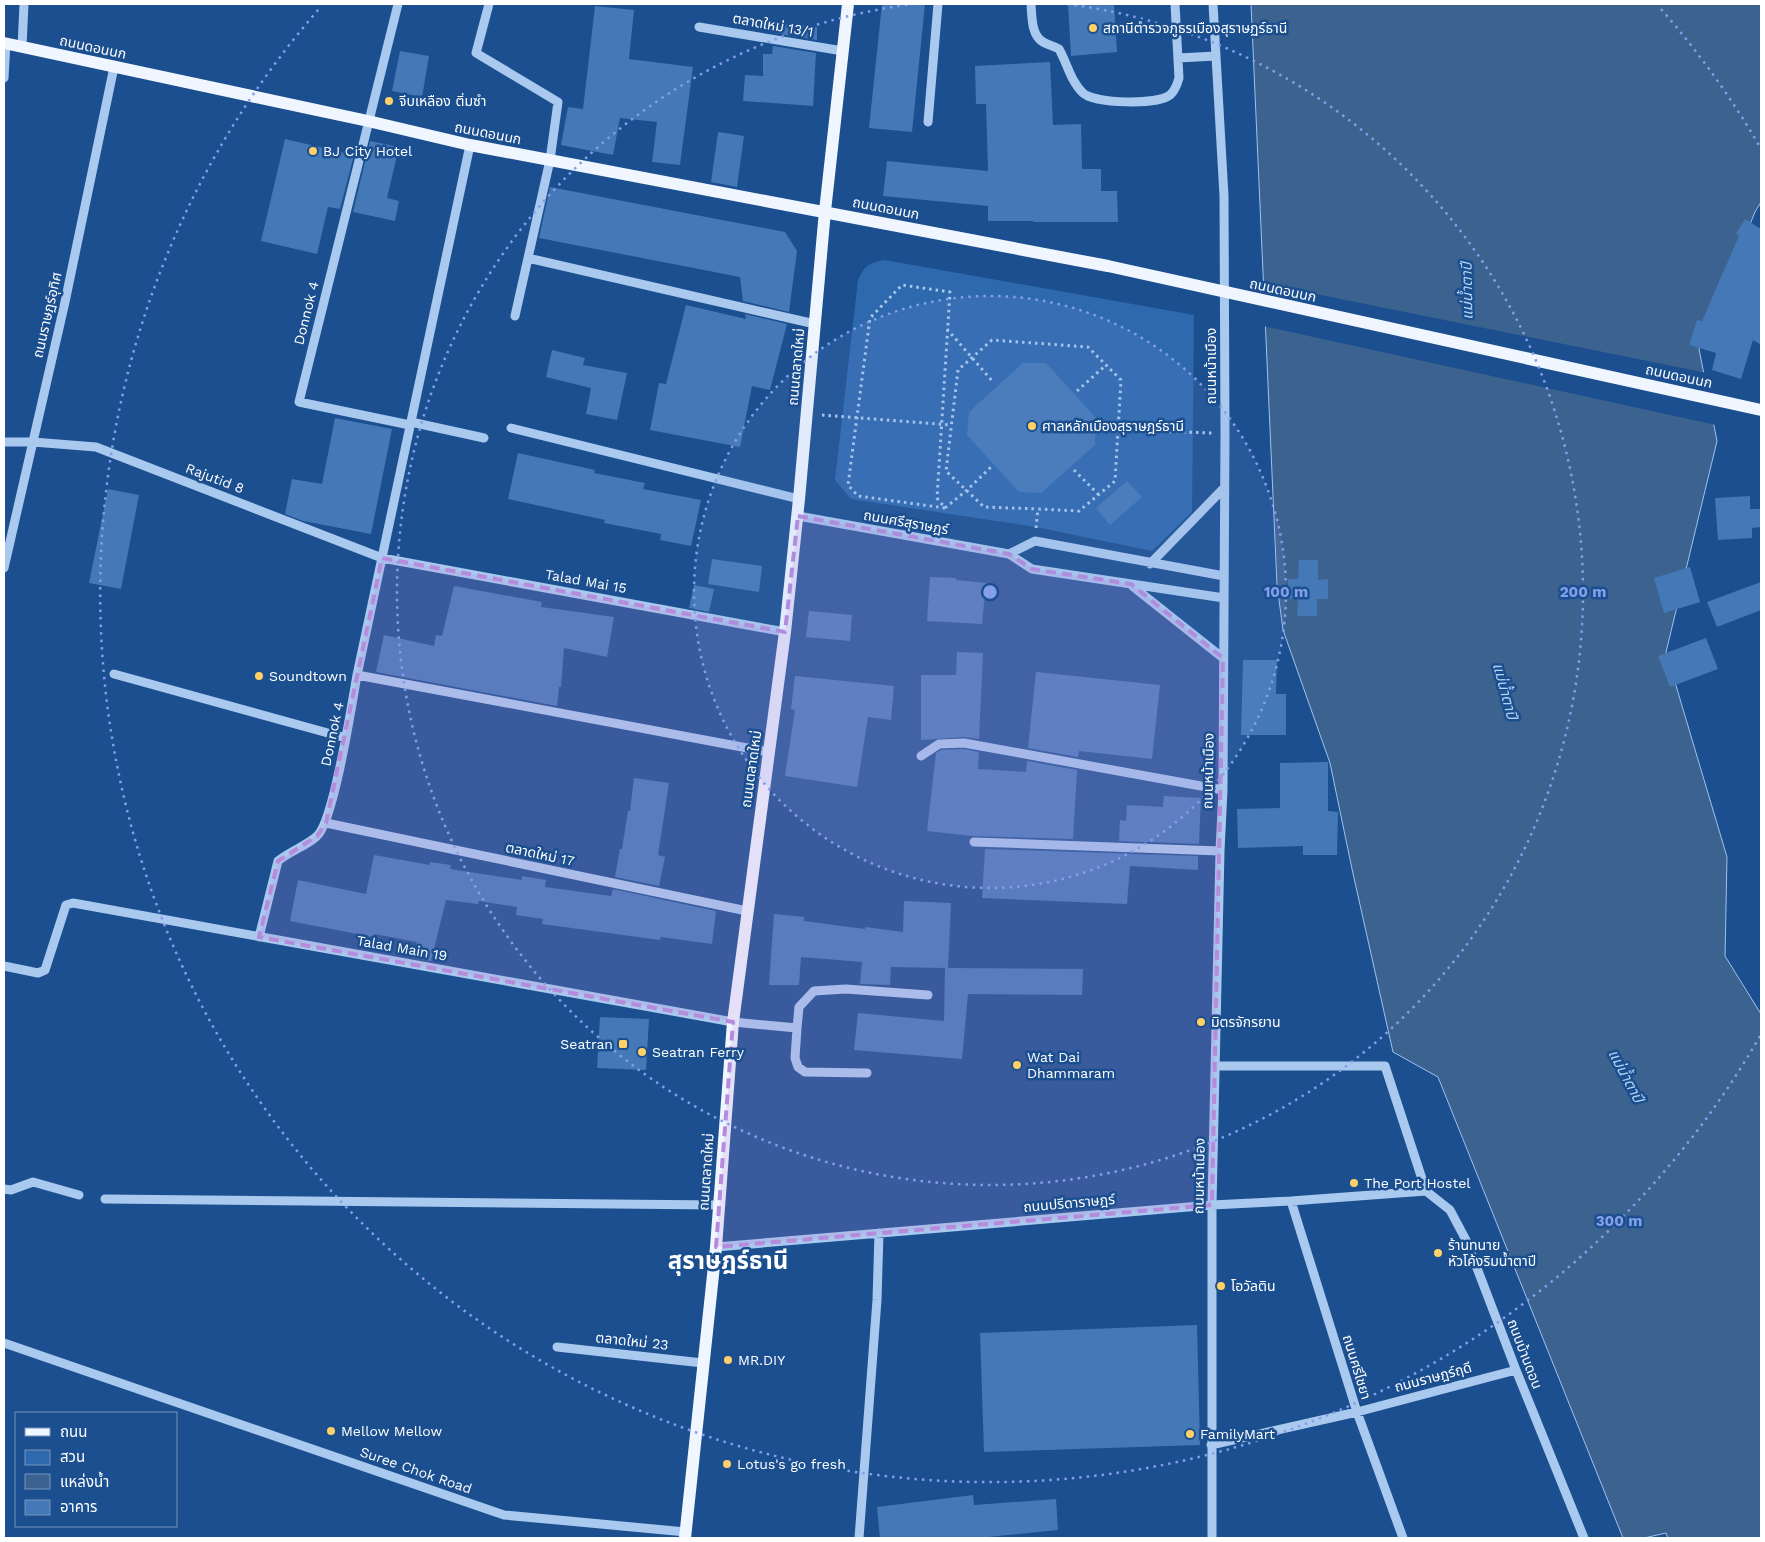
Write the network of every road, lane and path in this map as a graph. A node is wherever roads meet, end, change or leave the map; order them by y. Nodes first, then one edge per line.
1 (24, 4) edge
2 (398, 4) edge
3 (489, 4) edge
4 (848, 4) edge
5 (938, 4) edge
6 (1031, 4) edge
7 (1175, 4) edge
8 (1213, 4) edge
9 (699, 27) dead end
10 (5, 43) edge
11 (22, 47) junction
12 (843, 51) junction
13 (1216, 56) junction
14 (1178, 58) junction
15 (114, 66) junction
16 (4, 78) edge
17 (368, 121) junction
18 (928, 122) dead end
19 (470, 145) junction
20 (550, 160) junction
21 (825, 211) junction
22 (528, 258) junction
23 (515, 316) dead end
24 (815, 324) junction
25 (947, 328) junction
26 (972, 358) junction
27 (1106, 365) junction
28 (994, 383) dead end
29 (1077, 391) dead end
30 (1761, 410) edge
31 (807, 414) junction
32 (857, 418) junction
33 (411, 424) junction
34 (941, 424) junction
35 (951, 425) junction
36 (511, 428) dead end
37 (1118, 430) junction
38 (1225, 433) junction
39 (484, 438) dead end
40 (4, 442) edge
41 (33, 442) junction
42 (992, 466) dead end
43 (1074, 470) dead end
44 (1224, 488) junction
45 (967, 490) junction
46 (1098, 495) junction
47 (799, 499) junction
48 (945, 508) junction
49 (1038, 509) junction
50 (798, 516) junction
51 (1035, 541) junction
52 (1008, 554) junction
53 (382, 558) junction
54 (1150, 564) junction
55 (4, 568) edge
56 (1224, 576) junction
57 (1131, 584) junction
58 (1224, 598) junction
59 (785, 632) junction
60 (1223, 658) junction
61 (114, 674) dead end
62 (357, 675) junction
63 (346, 738) junction
64 (769, 752) junction
65 (922, 756) dead end
66 (1222, 790) junction
67 (326, 823) junction
68 (974, 842) dead end
69 (1220, 852) junction
70 (748, 911) junction
71 (260, 937) junction
72 (4, 966) edge
73 (928, 995) dead end
74 (733, 1022) junction
75 (797, 1028) junction
76 (1215, 1066) junction
77 (867, 1073) dead end
78 (4, 1189) edge
79 (1426, 1191) junction
80 (80, 1195) dead end
81 (105, 1200) dead end
82 (1291, 1201) junction
83 (718, 1205) junction
84 (1212, 1205) junction
85 (878, 1233) junction
86 (716, 1247) junction
87 (4, 1343) edge
88 (557, 1347) dead end
89 (703, 1363) junction
90 (1516, 1370) junction
91 (1356, 1412) junction
92 (1212, 1445) junction
93 (685, 1535) edge
94 (859, 1538) edge
95 (1212, 1538) edge
96 (1403, 1538) edge
97 (1584, 1538) edge

1 - 11 street
2 - 17 street
3 - 20 street
4 - 12 main road, ถนนตลาดใหม่
5 - 18 street
6 - 14 street
7 - 14 street
8 - 13 street, ถนนหน้าเมือง
9 - 12 street, ตลาดใหม่ 13/1
10 - 11 main road, ถนนดอนนก
10 - 16 street
11 - 15 main road, ถนนดอนนก
12 - 21 main road, ถนนตลาดใหม่
13 - 14 street
13 - 38 street, ถนนหน้าเมือง
15 - 17 main road, ถนนดอนนก
15 - 41 street, ถนนราษฏร์อุทิศ
17 - 19 main road, ถนนดอนนก
17 - 33 street, Donnok 4
19 - 20 main road, ถนนดอนนก
19 - 33 street, Donnok 4
20 - 21 main road, ถนนดอนนก
20 - 22 street
21 - 24 main road, ถนนตลาดใหม่
21 - 30 main road, ถนนดอนนก
22 - 23 street
22 - 24 street
24 - 31 main road, ถนนตลาดใหม่
25 - 26 path
25 - 32 path
25 - 34 path
26 - 27 path
26 - 28 path
26 - 35 path
27 - 29 path
27 - 37 path
31 - 32 path
31 - 47 main road, ถนนตลาดใหม่
32 - 34 path
32 - 48 path
33 - 39 street
33 - 53 street, Donnok 4
34 - 35 path
34 - 48 path
35 - 45 path
36 - 47 street
37 - 38 path
37 - 46 path
38 - 44 street, ถนนหน้าเมือง
40 - 41 street, Rajutid 8
41 - 53 street, Rajutid 8
41 - 55 street, ถนนราษฏร์อุทิศ
42 - 45 path
43 - 46 path
44 - 54 street
44 - 56 street, ถนนหน้าเมือง
45 - 48 path
45 - 49 path
46 - 49 path
47 - 50 main road, ถนนตลาดใหม่
49 - 51 path
50 - 52 street, ถนนศรีสุราษฎร์
50 - 59 main road, ถนนตลาดใหม่
51 - 52 street
51 - 54 street
52 - 57 street, ถนนศรีสุราษฎร์
53 - 59 street, Talad Mai 15
53 - 62 street, Donnok 4
54 - 56 street
56 - 58 street, ถนนหน้าเมือง
57 - 58 street, ถนนศรีสุราษฎร์
57 - 60 street
58 - 60 street, ถนนหน้าเมือง
59 - 64 main road, ถนนตลาดใหม่
60 - 66 street, ถนนหน้าเมือง
61 - 63 street
62 - 63 street, Donnok 4
62 - 64 street
63 - 67 street, Donnok 4
64 - 70 main road, ถนนตลาดใหม่
65 - 66 street
66 - 69 street, ถนนหน้าเมือง
67 - 70 street, ตลาดใหม่ 17
67 - 71 street, Donnok 4
68 - 69 street
69 - 76 street, ถนนหน้าเมือง
70 - 74 main road, ถนนตลาดใหม่
71 - 72 street, Talad Main 19
71 - 74 street, Talad Main 19
73 - 75 street
74 - 75 street, Talad Main 19
74 - 83 main road, ถนนตลาดใหม่
75 - 77 street
76 - 79 street
76 - 84 street, ถนนหน้าเมือง
78 - 80 street
79 - 82 street, ถนนปรีดาราษฎร์
79 - 90 street, ถนนบ้านดอน
81 - 83 street
82 - 84 street, ถนนปรีดาราษฎร์
82 - 91 street, ถนนศรีไชยา
83 - 86 main road, ถนนตลาดใหม่
84 - 85 street, ถนนปรีดาราษฎร์
84 - 92 street, ถนนหน้าเมือง
85 - 86 street, ถนนปรีดาราษฎร์
85 - 94 street
86 - 89 main road, ถนนตลาดใหม่
87 - 93 street, Suree Chok Road
88 - 89 street, ตลาดใหม่ 23
89 - 93 main road, ถนนตลาดใหม่
90 - 91 street, ถนนราษฎร์ฤดี
90 - 97 street, ถนนบ้านดอน
91 - 92 street, ถนนราษฎร์ฤดี
91 - 96 street, ถนนศรีไชยา
92 - 95 street, ถนนหน้าเมือง

